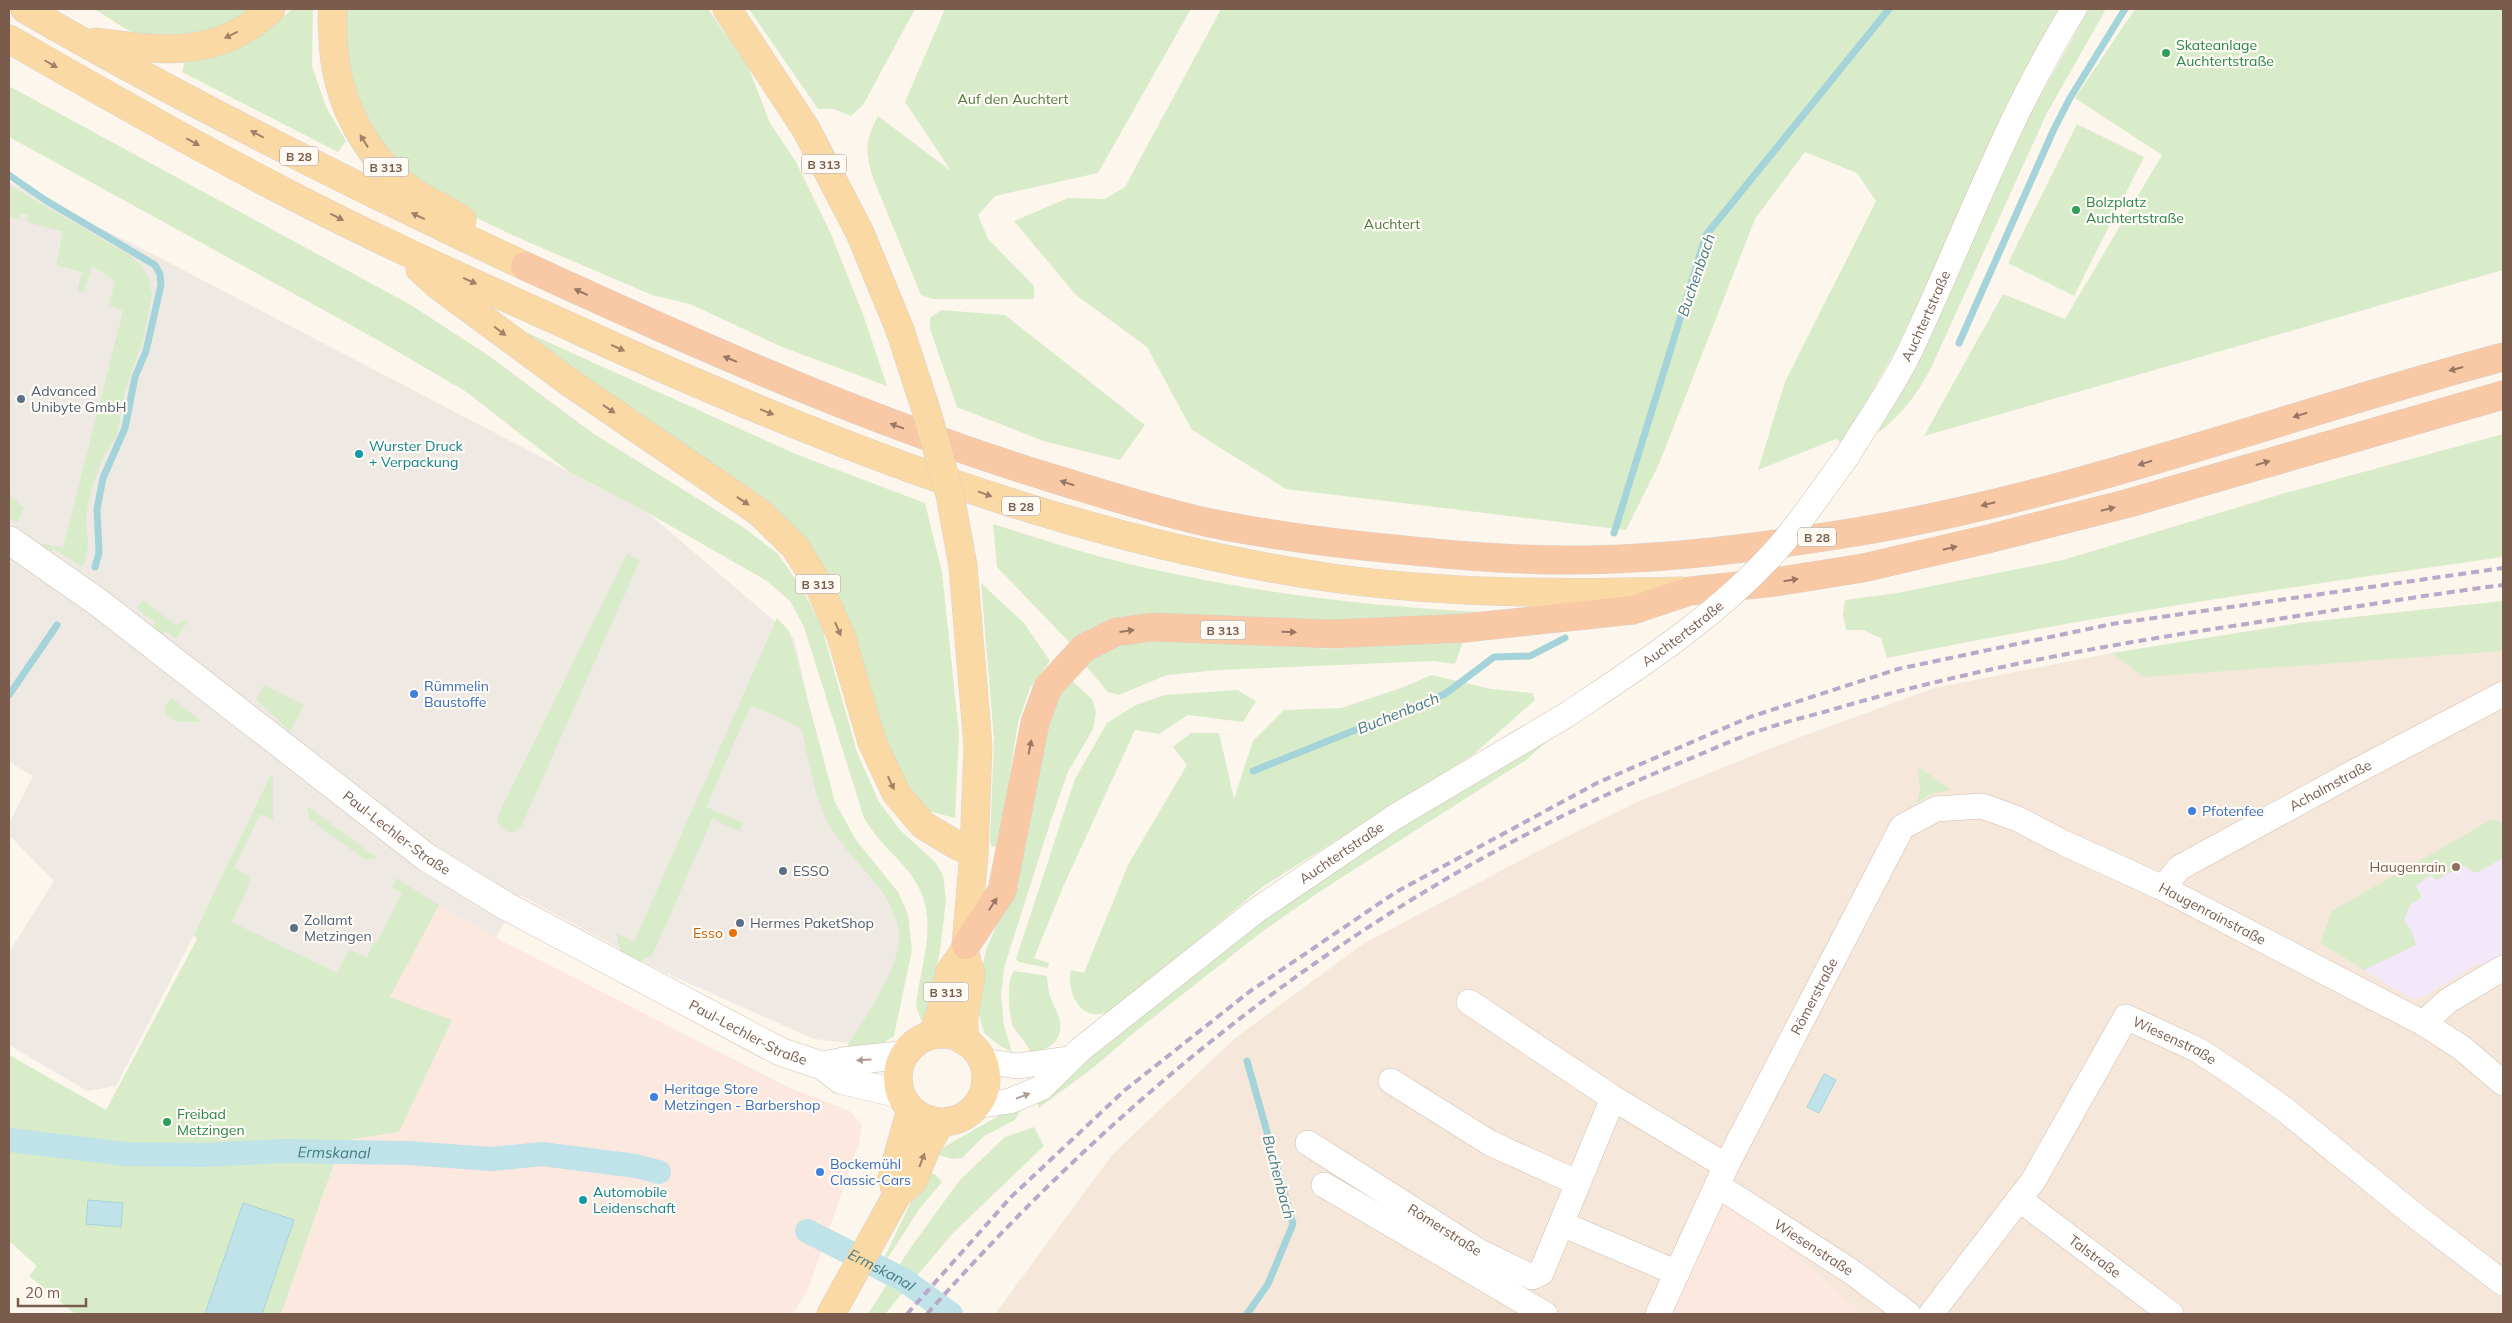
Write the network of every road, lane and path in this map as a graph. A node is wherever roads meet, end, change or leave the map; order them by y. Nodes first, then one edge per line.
1 (25, 9) edge
2 (271, 9) edge
3 (333, 9) edge
4 (727, 9) edge
5 (2074, 9) edge
6 (9, 39) edge
7 (76, 39) junction
8 (394, 246) junction
9 (525, 266) junction
10 (2503, 356) edge
11 (2503, 394) edge
12 (9, 540) edge
13 (1690, 591) junction
14 (2503, 694) edge
15 (1902, 827) joint
16 (974, 853) junction
17 (2163, 888) junction
18 (965, 948) junction
19 (2503, 968) edge
20 (1469, 1002) dead end
21 (2423, 1023) junction
22 (932, 1035) junction
23 (964, 1040) junction
24 (904, 1055) junction
25 (1070, 1058) junction
26 (982, 1061) junction
27 (823, 1066) junction
28 (1391, 1081) dead end
29 (2503, 1084) edge
30 (1613, 1098) junction
31 (906, 1102) junction
32 (975, 1106) junction
33 (941, 1122) junction
34 (1308, 1143) dead end
35 (1721, 1175) junction
36 (1578, 1183) junction
37 (1324, 1185) dead end
38 (897, 1195) junction
39 (2019, 1199) junction
40 (1562, 1224) junction
41 (1677, 1273) junction
42 (2503, 1284) edge
43 (831, 1314) edge
44 (1545, 1314) edge
45 (1658, 1314) edge
46 (1908, 1314) edge
47 (1931, 1314) edge
48 (2171, 1314) edge

1 - 7 main road, B 28
2 -> 7 main road
9 -> 3 main road, B 313
4 - 16 main road, B 313, bridge
5 - 25 street, Auchtertstraße, bridge
6 -> 8 main road, B 28
9 -> 7 main road, B 28
8 -> 13 main road, B 28
8 -> 16 main road, B 313
10 -> 9 highway, B 28
13 -> 11 highway, B 28
12 - 27 street, Paul-Lechler-Straße
18 -> 13 highway, B 313
14 - 17 street, Achalmstraße
15 - 17 street, Haugenrainstraße
15 - 35 street, Römerstraße
16 - 18 main road, B 313
17 - 21 street, Haugenrainstraße
18 - 22 main road, B 313
18 - 23 main road, B 313
19 - 21 street
20 - 30 street
21 - 29 street, Haugenrainstraße
22 - 23 main road
22 - 24 main road
23 - 26 main road
24 -> 27 street, Paul-Lechler-Straße
24 - 31 main road
25 - 26 street, Auchtertstraße
32 -> 25 street, Auchtertstraße
26 - 32 main road
27 - 31 street, Paul-Lechler-Straße
28 - 36 street
30 - 35 street
30 - 36 street, Römerstraße
31 - 33 main road
31 - 38 main road
32 - 33 main road
38 -> 33 main road
34 - 40 street, Römerstraße
35 - 41 street, Römerstraße
35 - 46 street, Wiesenstraße
36 - 40 street, Römerstraße
37 - 44 street, Römerstraße
38 - 43 main road
39 - 42 street, Wiesenstraße
39 - 47 street, Wiesenstraße
39 - 48 street, Talstraße
40 - 41 street
41 - 45 street, Römerstraße

